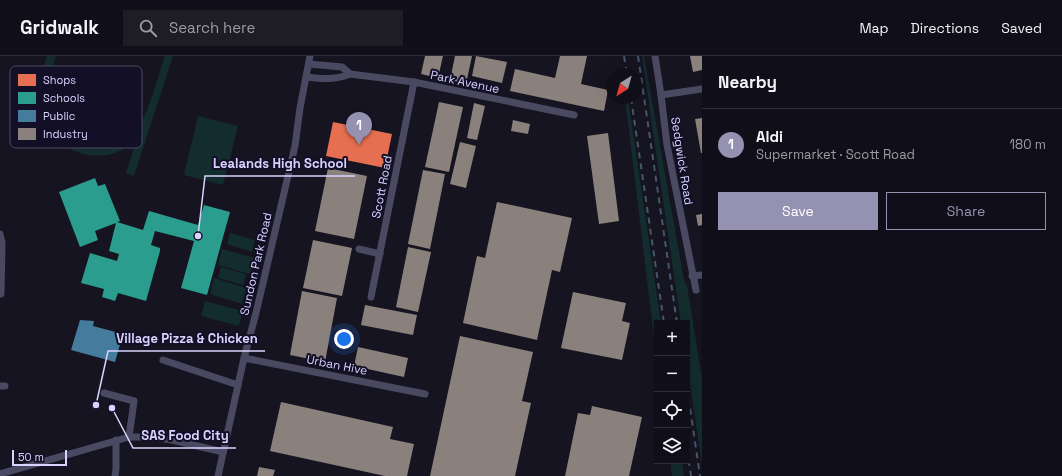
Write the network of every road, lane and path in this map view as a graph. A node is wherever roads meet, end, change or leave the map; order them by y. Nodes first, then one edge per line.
1 (310, 56) edge
2 (655, 56) edge
3 (309, 64) junction
4 (350, 74) junction
5 (307, 77) junction
6 (414, 82) junction
7 (702, 89) edge
8 (661, 95) junction
9 (574, 115) dead end
10 (0, 234) edge
11 (359, 249) dead end
12 (380, 254) junction
13 (702, 275) edge
14 (692, 276) junction
15 (696, 290) dead end
16 (1, 294) dead end
17 (371, 297) dead end
18 (244, 358) junction
19 (164, 360) dead end
20 (238, 385) junction
21 (104, 393) dead end
22 (425, 394) dead end
23 (129, 437) junction
24 (116, 440) junction
25 (223, 452) junction
26 (5, 474) edge
27 (115, 476) edge
28 (218, 476) edge

1 - 3 street, Sundon Park Road
2 - 8 street, Sedgwick Road
3 - 4 street, Park Avenue
3 - 5 street, Sundon Park Road
4 - 5 street, Park Avenue
4 - 6 street, Park Avenue
5 - 18 street, Sundon Park Road
6 - 9 street, Park Avenue
6 - 12 street, Scott Road
7 - 8 street
8 - 14 street, Sedgwick Road
10 - 16 street
11 - 12 street
12 - 17 street, Scott Road
13 - 14 street
14 - 15 street, Sedgwick Road
18 - 20 street, Sundon Park Road
18 - 22 street, Urban Hive
19 - 20 street
20 - 25 street, Sundon Park Road
21 - 23 street
23 - 24 street
23 - 25 street
24 - 26 street
24 - 27 street
25 - 28 street, Sundon Park Road

